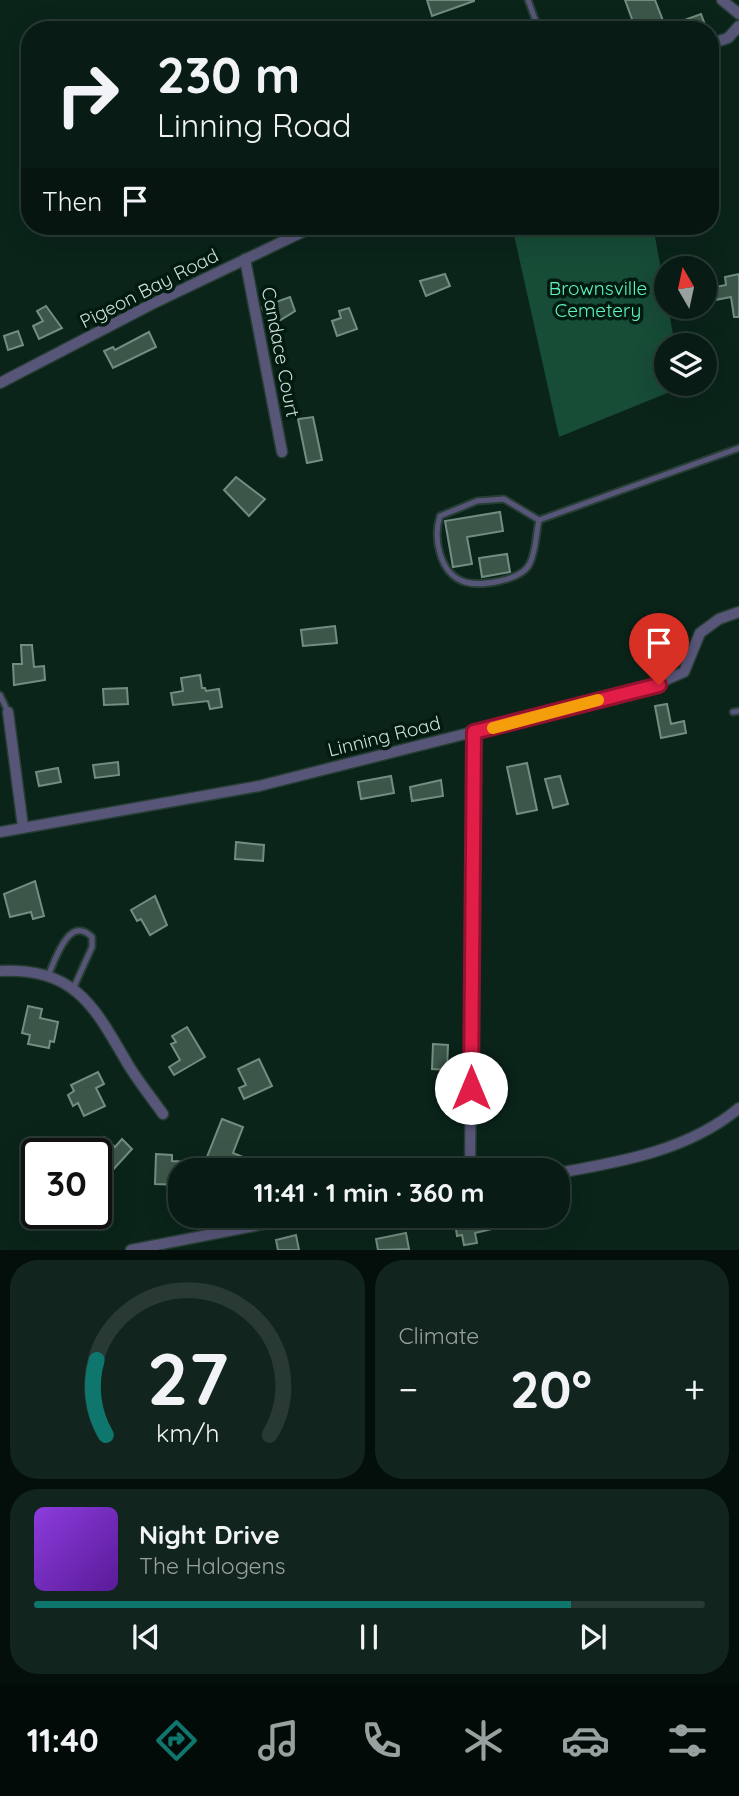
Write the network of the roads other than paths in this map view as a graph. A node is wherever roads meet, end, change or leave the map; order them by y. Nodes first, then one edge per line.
1 (528, 0) edge
2 (722, 0) edge
3 (739, 14) edge
4 (535, 21) edge
5 (739, 26) edge
6 (719, 41) edge
7 (296, 235) edge
8 (245, 259) junction
9 (0, 383) edge
10 (739, 447) edge
11 (282, 452) dead end
12 (539, 520) junction
13 (739, 612) edge
14 (0, 695) edge
15 (8, 712) joint
16 (474, 732) junction
17 (23, 827) junction
18 (0, 832) edge
19 (0, 971) edge
20 (48, 976) junction
21 (73, 989) junction
22 (739, 1108) edge
23 (163, 1114) dead end
24 (470, 1158) edge
25 (570, 1171) edge
26 (244, 1228) edge
27 (131, 1250) edge

1 - 4 lane
2 - 3 street
5 - 6 street
7 - 8 street, Pigeon Bay Road
8 - 9 street, Pigeon Bay Road
8 - 11 street, Candace Court
10 - 12 lane
12 - 12 lane
13 - 16 street, Linning Road
14 - 15 lane
15 - 17 street
16 - 17 street, Linning Road
16 - 24 street
17 - 18 street, Linning Road
19 - 20 street
20 - 21 street
20 - 21 lane
21 - 23 street
22 - 25 street
26 - 27 street

